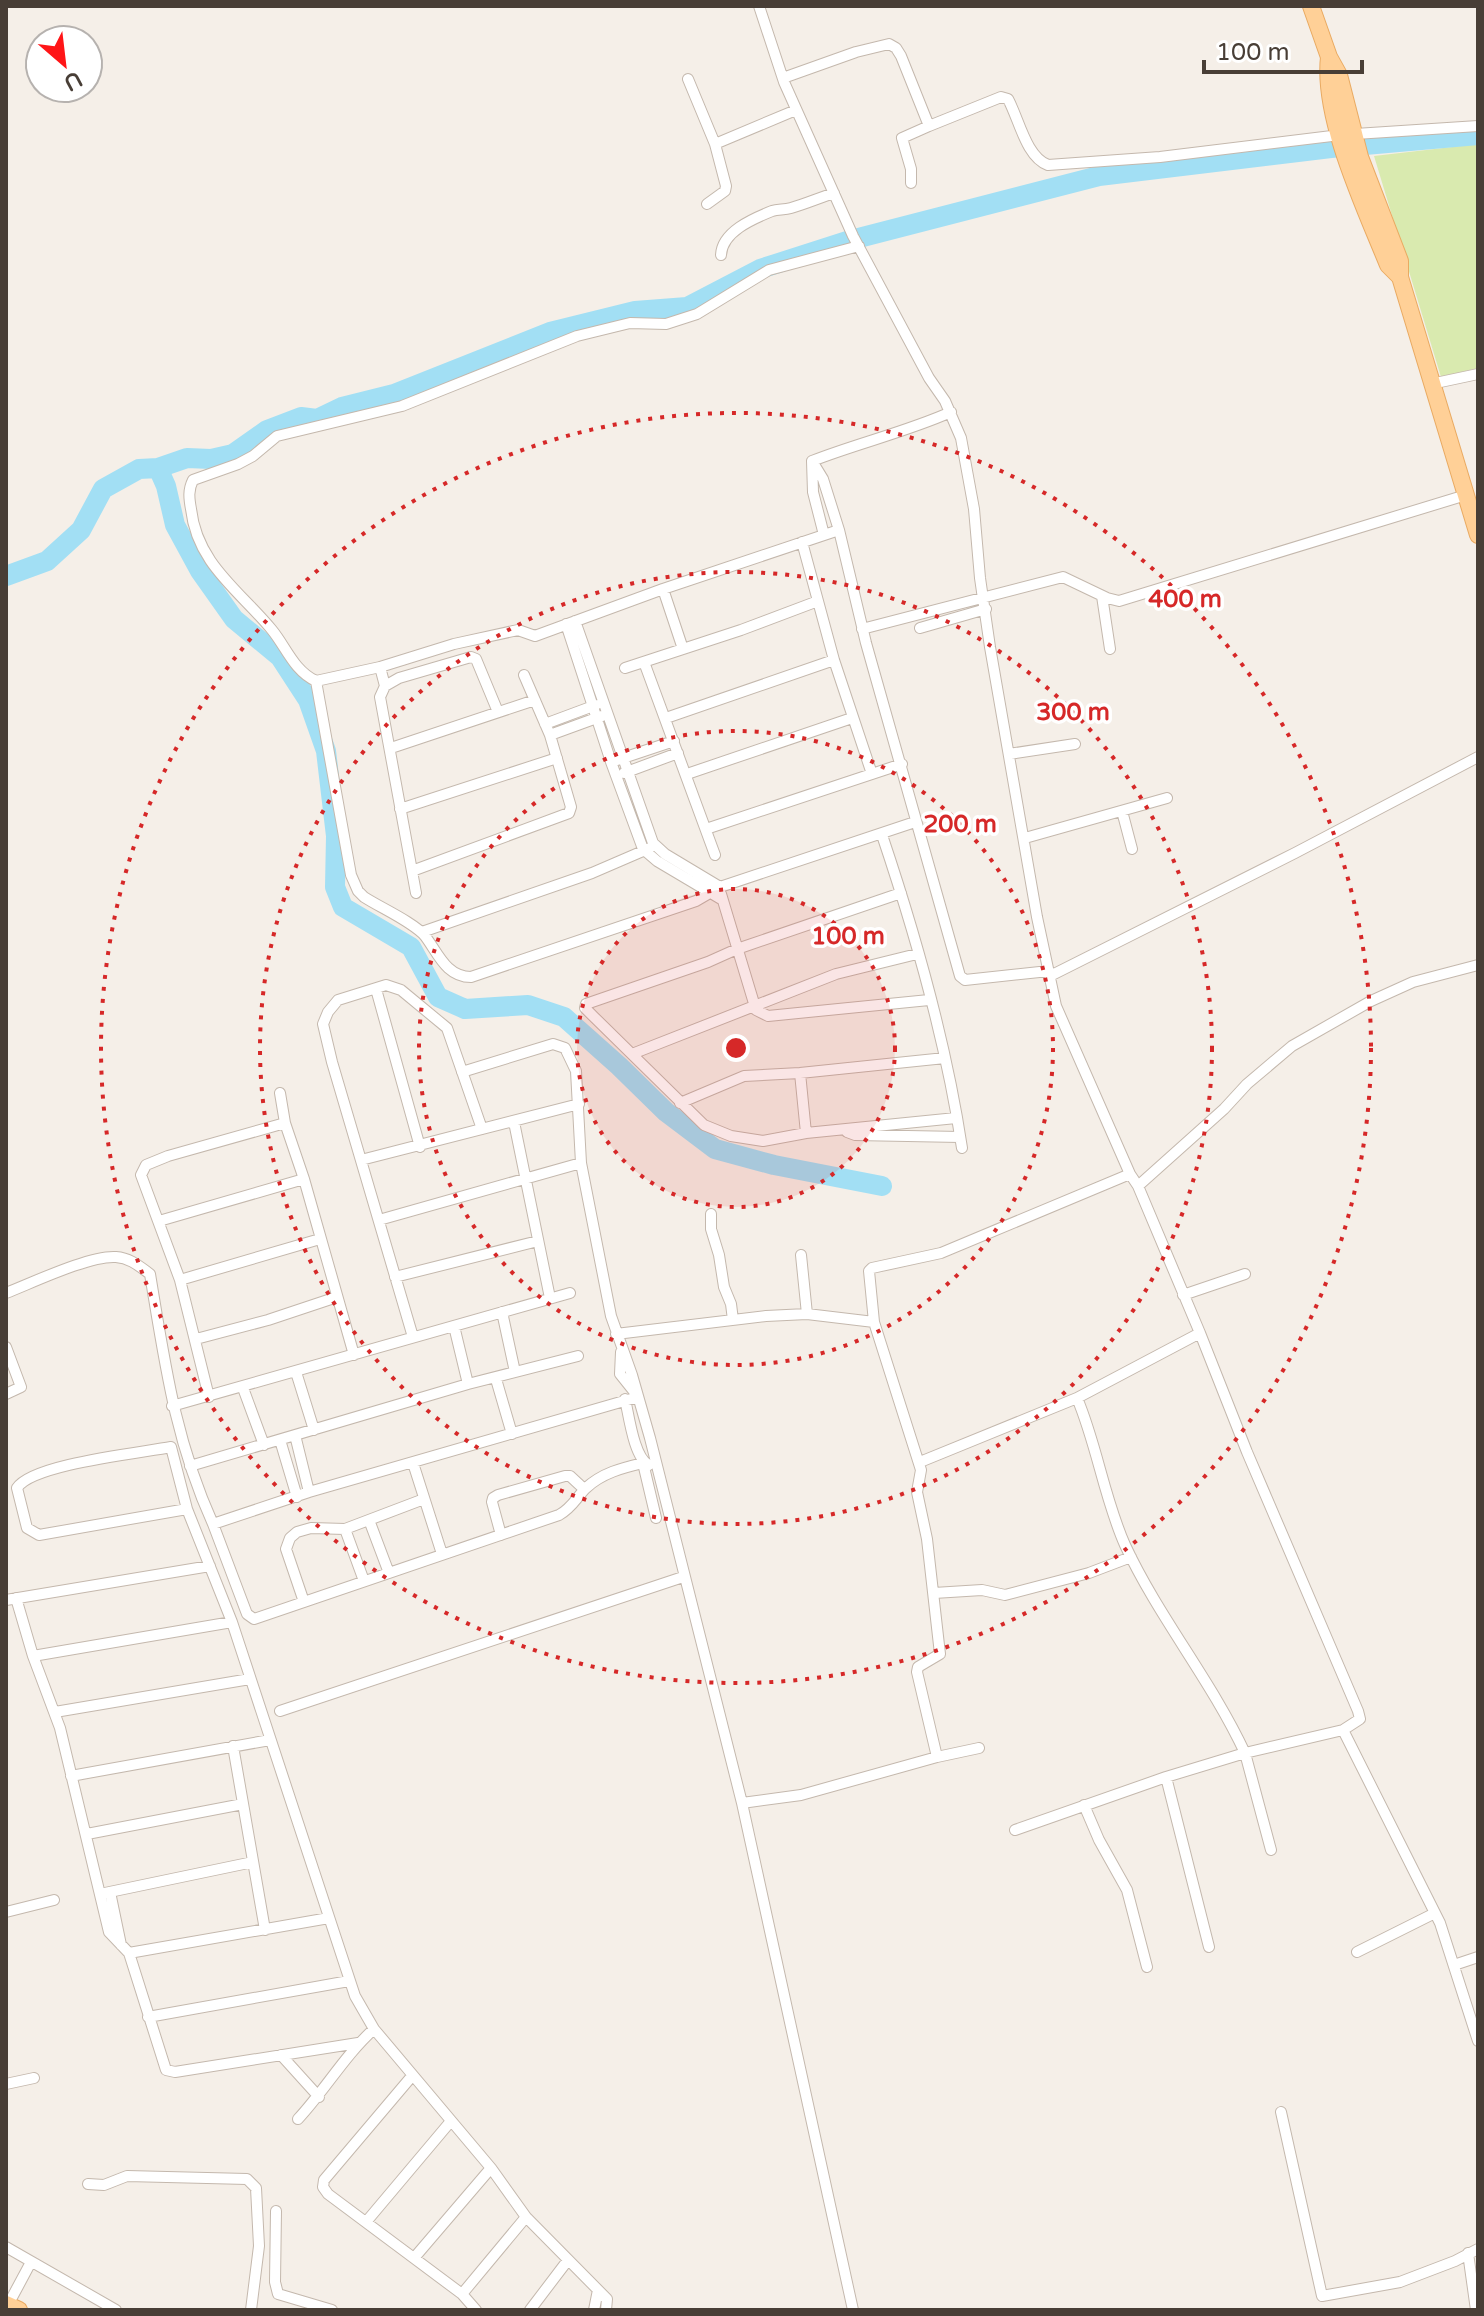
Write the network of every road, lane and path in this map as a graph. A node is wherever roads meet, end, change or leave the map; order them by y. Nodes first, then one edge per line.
1 (759, 6) edge
2 (1311, 6) edge
3 (783, 78) junction
4 (688, 79) dead end
5 (796, 110) junction
6 (929, 126) junction
7 (1478, 126) edge
8 (715, 144) junction
9 (1349, 145) junction
10 (911, 183) dead end
11 (834, 193) junction
12 (707, 204) dead end
13 (856, 241) junction
14 (721, 255) dead end
15 (1478, 374) edge
16 (1431, 384) junction
17 (951, 412) junction
18 (812, 461) junction
19 (1466, 495) junction
20 (839, 530) junction
21 (824, 535) junction
22 (1478, 535) edge
23 (802, 542) junction
24 (663, 589) junction
25 (1102, 596) junction
26 (818, 601) junction
27 (985, 604) junction
28 (571, 623) junction
29 (920, 628) dead end
30 (862, 629) junction
31 (683, 649) junction
32 (1110, 649) dead end
33 (834, 660) junction
34 (644, 662) junction
35 (380, 667) junction
36 (625, 668) dead end
37 (524, 675) dead end
38 (316, 681) junction
39 (385, 686) junction
40 (535, 700) junction
41 (604, 703) junction
42 (592, 706) junction
43 (498, 712) junction
44 (602, 716) junction
45 (666, 718) junction
46 (852, 718) junction
47 (548, 729) junction
48 (674, 741) junction
49 (1075, 744) dead end
50 (391, 748) junction
51 (678, 753) junction
52 (1009, 754) junction
53 (1478, 757) edge
54 (557, 758) junction
55 (617, 760) junction
56 (902, 764) junction
57 (621, 774) junction
58 (687, 774) junction
59 (872, 774) junction
60 (1167, 798) dead end
61 (400, 809) junction
62 (1122, 811) junction
63 (915, 822) junction
64 (706, 829) junction
65 (882, 835) junction
66 (1025, 838) junction
67 (651, 848) junction
68 (1132, 849) dead end
69 (715, 855) dead end
70 (412, 871) junction
71 (416, 893) dead end
72 (717, 893) junction
73 (901, 893) junction
74 (422, 932) junction
75 (737, 949) junction
76 (917, 954) junction
77 (1478, 965) edge
78 (1049, 973) junction
79 (376, 989) junction
80 (929, 1000) junction
81 (755, 1007) junction
82 (632, 1054) junction
83 (945, 1058) junction
84 (462, 1072) junction
85 (800, 1073) junction
86 (280, 1093) dead end
87 (680, 1103) junction
88 (579, 1104) junction
89 (956, 1118) junction
90 (514, 1122) junction
91 (285, 1123) junction
92 (482, 1129) junction
93 (842, 1130) junction
94 (806, 1133) junction
95 (420, 1147) junction
96 (361, 1160) junction
97 (581, 1163) junction
98 (1130, 1174) junction
99 (525, 1178) junction
100 (304, 1179) junction
101 (1138, 1186) junction
102 (711, 1214) dead end
103 (379, 1220) junction
104 (159, 1221) junction
105 (320, 1239) junction
106 (538, 1241) junction
107 (801, 1255) dead end
108 (1245, 1274) dead end
109 (395, 1277) junction
110 (180, 1280) junction
111 (6, 1293) edge
112 (570, 1293) dead end
113 (1183, 1295) junction
114 (337, 1297) junction
115 (550, 1298) junction
116 (502, 1312) junction
117 (814, 1315) junction
118 (733, 1320) junction
119 (874, 1322) junction
120 (454, 1326) junction
121 (1200, 1333) junction
122 (616, 1334) junction
123 (413, 1337) junction
124 (196, 1339) junction
125 (6, 1347) edge
126 (354, 1355) junction
127 (578, 1356) dead end
128 (296, 1372) junction
129 (515, 1372) junction
130 (496, 1379) junction
131 (468, 1384) junction
132 (243, 1388) junction
133 (6, 1394) edge
134 (638, 1396) junction
135 (209, 1397) junction
136 (1077, 1398) junction
137 (625, 1399) junction
138 (172, 1406) junction
139 (314, 1430) junction
140 (512, 1434) junction
141 (295, 1435) junction
142 (280, 1440) junction
143 (264, 1445) junction
144 (413, 1463) junction
145 (643, 1463) junction
146 (190, 1466) junction
147 (658, 1469) junction
148 (921, 1470) junction
149 (584, 1489) junction
150 (309, 1492) junction
151 (297, 1497) junction
152 (424, 1499) junction
153 (187, 1509) junction
154 (656, 1518) dead end
155 (369, 1520) junction
156 (213, 1524) junction
157 (345, 1529) junction
158 (501, 1535) junction
159 (442, 1554) junction
160 (1131, 1557) junction
161 (210, 1566) junction
162 (389, 1573) junction
163 (683, 1577) junction
164 (364, 1581) junction
165 (934, 1593) junction
166 (11, 1599) edge
167 (304, 1602) junction
168 (232, 1622) junction
169 (33, 1656) junction
170 (250, 1679) junction
171 (280, 1711) dead end
172 (55, 1712) junction
173 (1343, 1730) junction
174 (270, 1740) junction
175 (233, 1746) junction
176 (979, 1748) dead end
177 (1245, 1753) junction
178 (937, 1757) junction
179 (71, 1776) junction
180 (1166, 1777) junction
181 (742, 1803) junction
182 (243, 1804) junction
183 (1084, 1805) junction
184 (1015, 1830) dead end
185 (87, 1834) junction
186 (1271, 1850) dead end
187 (253, 1862) junction
188 (105, 1893) junction
189 (54, 1900) dead end
190 (6, 1912) edge
191 (1435, 1913) junction
192 (329, 1918) junction
193 (265, 1930) junction
194 (1209, 1947) dead end
195 (125, 1950) junction
196 (1357, 1952) dead end
197 (1478, 1957) edge
198 (1454, 1965) junction
199 (1147, 1967) dead end
200 (349, 1981) junction
201 (148, 2017) junction
202 (374, 2029) junction
203 (1478, 2041) edge
204 (358, 2043) junction
205 (281, 2055) junction
206 (412, 2076) junction
207 (34, 2078) dead end
208 (6, 2084) edge
209 (319, 2097) junction
210 (1281, 2112) dead end
211 (298, 2119) dead end
212 (451, 2121) junction
213 (491, 2168) junction
214 (88, 2184) dead end
215 (276, 2211) dead end
216 (526, 2217) junction
217 (366, 2222) junction
218 (6, 2247) edge
219 (1473, 2251) edge
220 (414, 2258) junction
221 (568, 2260) junction
222 (26, 2271) junction
223 (598, 2290) junction
224 (462, 2294) junction
225 (607, 2305) edge
226 (11, 2306) edge
227 (116, 2310) edge
228 (251, 2310) edge
229 (332, 2310) edge
230 (476, 2310) edge
231 (530, 2310) edge
232 (594, 2310) edge
233 (853, 2310) edge
234 (1476, 2310) edge

1 - 3 street
2 - 9 main road
3 - 5 street
3 - 6 street
4 - 8 street
5 - 8 street
5 - 11 street
6 - 9 street
6 - 10 street
7 - 9 street
8 - 12 street
9 - 16 main road
11 - 13 street
11 - 14 street
13 - 17 street
13 - 38 street
15 - 16 street
16 - 19 main road
17 - 18 street
17 - 27 street
18 - 20 street
18 - 21 street
19 - 22 main road
19 - 25 street
20 - 21 street
20 - 30 street
21 - 23 street
23 - 24 street
23 - 26 street
24 - 28 street
24 - 31 street
25 - 27 street
25 - 32 street
26 - 31 street
26 - 33 street
27 - 29 street
27 - 30 street
27 - 52 street
28 - 35 street
28 - 41 street
28 - 42 street
30 - 56 street
31 - 34 street
33 - 45 street
33 - 46 street
34 - 36 street
34 - 45 street
35 - 38 street
35 - 39 street
37 - 40 street
38 - 74 street
39 - 43 street
39 - 50 street
40 - 43 street
40 - 47 street
41 - 42 street
41 - 44 street
42 - 44 street
42 - 47 street
43 - 50 street
44 - 47 street
44 - 55 street
45 - 48 street
46 - 58 street
46 - 59 street
47 - 54 street
48 - 51 street
48 - 55 street
49 - 52 street
50 - 61 street
51 - 57 street
51 - 58 street
52 - 66 street
53 - 78 street
54 - 61 street
54 - 70 street
55 - 57 street
56 - 59 street
56 - 63 street
57 - 67 street
58 - 64 street
59 - 64 street
60 - 62 street
61 - 70 street
62 - 66 street
62 - 68 street
63 - 65 street
63 - 78 street
64 - 69 street
65 - 72 street
65 - 73 street
66 - 78 street
67 - 72 street
67 - 74 street
70 - 71 street
72 - 74 street
72 - 75 street
73 - 75 street
73 - 76 street
75 - 81 street
75 - 82 street
76 - 80 street
76 - 81 street
77 - 101 street
78 - 98 street
79 - 84 street
79 - 95 street
79 - 96 street
80 - 81 street
80 - 83 street
81 - 82 street
82 - 87 street
83 - 85 street
83 - 89 street
84 - 88 street
84 - 92 street
85 - 87 street
85 - 94 street
86 - 91 street
87 - 94 street
88 - 90 street
88 - 97 street
89 - 93 street
89 - 93 street
90 - 92 street
90 - 99 street
91 - 100 street
91 - 104 street
92 - 95 street
93 - 94 street
95 - 96 street
96 - 103 street
97 - 99 street
97 - 122 street
98 - 101 street
98 - 119 street
99 - 103 street
99 - 106 street
100 - 104 street
100 - 105 street
101 - 113 street
102 - 118 street
103 - 109 street
104 - 110 street
105 - 110 street
105 - 114 street
106 - 109 street
106 - 115 street
107 - 117 street
108 - 113 street
109 - 123 street
110 - 124 street
111 - 138 street
112 - 115 street
113 - 121 street
114 - 124 street
114 - 126 street
115 - 116 street
116 - 120 street
116 - 129 street
117 - 118 street
117 - 119 street
118 - 122 street
119 - 148 street
120 - 123 street
120 - 131 street
121 - 136 street
121 - 173 street
122 - 134 street
123 - 126 street
124 - 135 street
125 - 133 street
126 - 128 street
127 - 129 street
128 - 132 street
128 - 139 street
129 - 130 street
130 - 131 street
130 - 140 street
131 - 139 street
132 - 135 street
132 - 143 street
134 - 137 street
134 - 147 street
135 - 138 street
136 - 148 street
136 - 160 street
137 - 140 street
137 - 145 street
138 - 146 street
139 - 141 street
140 - 144 street
141 - 142 street
141 - 150 street
142 - 143 street
142 - 151 street
143 - 146 street
144 - 150 street
144 - 152 street
145 - 147 street
145 - 149 street
145 - 154 street
146 - 156 street
147 - 163 street
148 - 165 street
149 - 158 street
149 - 158 street
150 - 151 street
151 - 156 street
152 - 155 street
152 - 159 street
153 - 153 street
153 - 161 street
155 - 157 street
155 - 162 street
156 - 167 street
157 - 164 street
157 - 167 street
158 - 159 street
159 - 162 street
160 - 165 street
160 - 177 street
161 - 166 street
161 - 168 street
162 - 164 street
163 - 171 street
163 - 181 street
164 - 167 street
165 - 178 street
166 - 169 street
168 - 169 street
168 - 170 street
169 - 172 street
170 - 172 street
170 - 174 street
172 - 179 street
173 - 177 street
173 - 191 street
174 - 175 street
174 - 192 street
175 - 179 street
175 - 182 street
176 - 178 street
177 - 180 street
177 - 186 street
178 - 181 street
179 - 185 street
180 - 183 street
180 - 194 street
181 - 233 street
182 - 185 street
182 - 187 street
183 - 184 street
183 - 199 street
185 - 188 street
187 - 188 street
187 - 193 street
188 - 195 street
189 - 190 street
191 - 196 street
191 - 198 street
192 - 193 street
192 - 200 street
193 - 195 street
195 - 201 street
197 - 198 street
198 - 203 street
200 - 201 street
200 - 202 street
201 - 205 street
202 - 204 street
202 - 206 street
204 - 205 street
204 - 209 street
205 - 209 street
206 - 212 street
206 - 217 street
207 - 208 street
209 - 211 street
210 - 219 street
212 - 213 street
212 - 217 street
213 - 216 street
213 - 220 street
214 - 228 street
215 - 229 street
216 - 221 street
216 - 224 street
217 - 220 street
218 - 222 street
219 - 234 street
220 - 224 street
221 - 223 street
221 - 231 street
222 - 226 street
222 - 227 street
223 - 225 street
223 - 232 street
224 - 230 street

